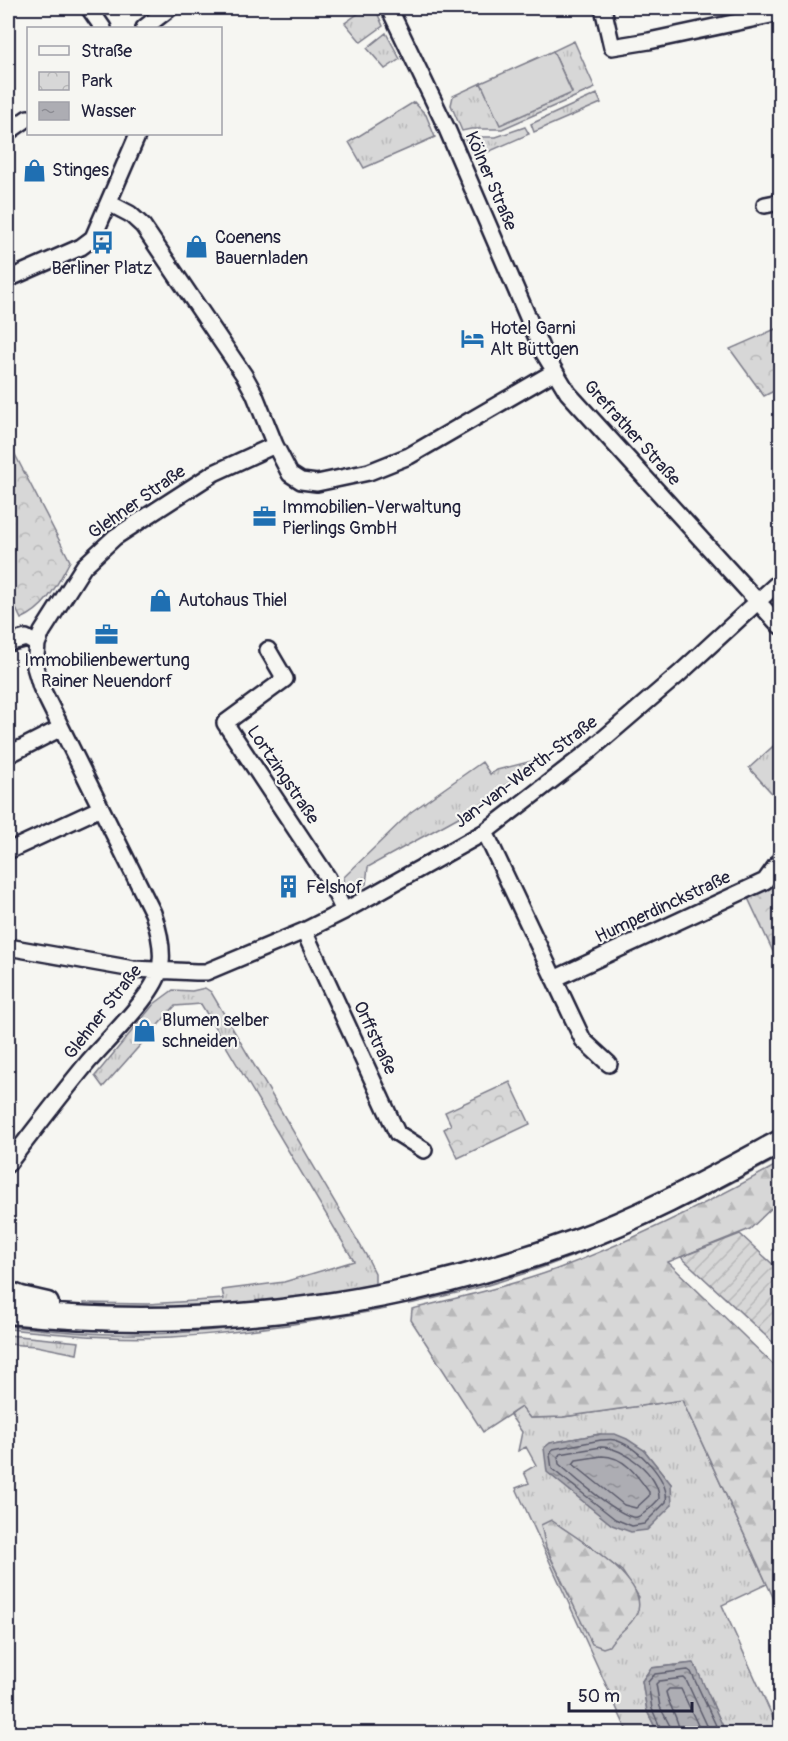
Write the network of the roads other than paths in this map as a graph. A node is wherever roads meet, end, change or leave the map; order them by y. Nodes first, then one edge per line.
1 (89, 8) edge
2 (170, 8) edge
3 (389, 8) edge
4 (603, 8) edge
5 (780, 13) edge
6 (102, 27) edge
7 (145, 27) edge
8 (27, 119) edge
9 (8, 130) edge
10 (138, 135) edge
11 (780, 202) edge
12 (110, 203) junction
13 (765, 205) dead end
14 (8, 279) edge
15 (554, 372) junction
16 (275, 445) junction
17 (780, 581) edge
18 (759, 602) junction
19 (780, 626) edge
20 (8, 643) edge
21 (37, 644) junction
22 (268, 650) dead end
23 (61, 728) junction
24 (8, 755) edge
25 (101, 808) junction
26 (485, 832) junction
27 (8, 851) edge
28 (780, 860) edge
29 (344, 911) junction
30 (304, 931) junction
31 (8, 947) edge
32 (159, 972) junction
33 (554, 979) junction
34 (609, 1064) dead end
35 (780, 1142) edge
36 (424, 1150) dead end
37 (8, 1164) edge
38 (8, 1293) edge
39 (8, 1312) edge
40 (78, 1319) junction

1 - 6 street
2 - 7 street
3 - 15 street, Kölner Straße
4 - 5 street
8 - 9 street
10 - 12 street
11 - 13 street
12 - 14 street
12 - 16 street
15 - 16 street
15 - 18 street, Grefrather Straße
16 - 21 street, Glehner Straße
17 - 18 street, Jan-van-Werth-Straße
18 - 19 street, Grefrather Straße
18 - 26 street, Jan-van-Werth-Straße
20 - 21 street
21 - 23 street, Glehner Straße
22 - 29 street, Lortzingstraße
23 - 24 street
23 - 25 street, Glehner Straße
25 - 27 street
25 - 32 street, Glehner Straße
26 - 29 street, Jan-van-Werth-Straße
26 - 33 street
28 - 33 street, Humperdinckstraße
29 - 30 street, Jan-van-Werth-Straße
30 - 32 street, Jan-van-Werth-Straße
30 - 36 street, Orffstraße
31 - 32 street, Jan-van-Werth-Straße
32 - 37 street, Glehner Straße
33 - 34 street
35 - 40 main road
38 - 40 main road
39 - 40 main road

